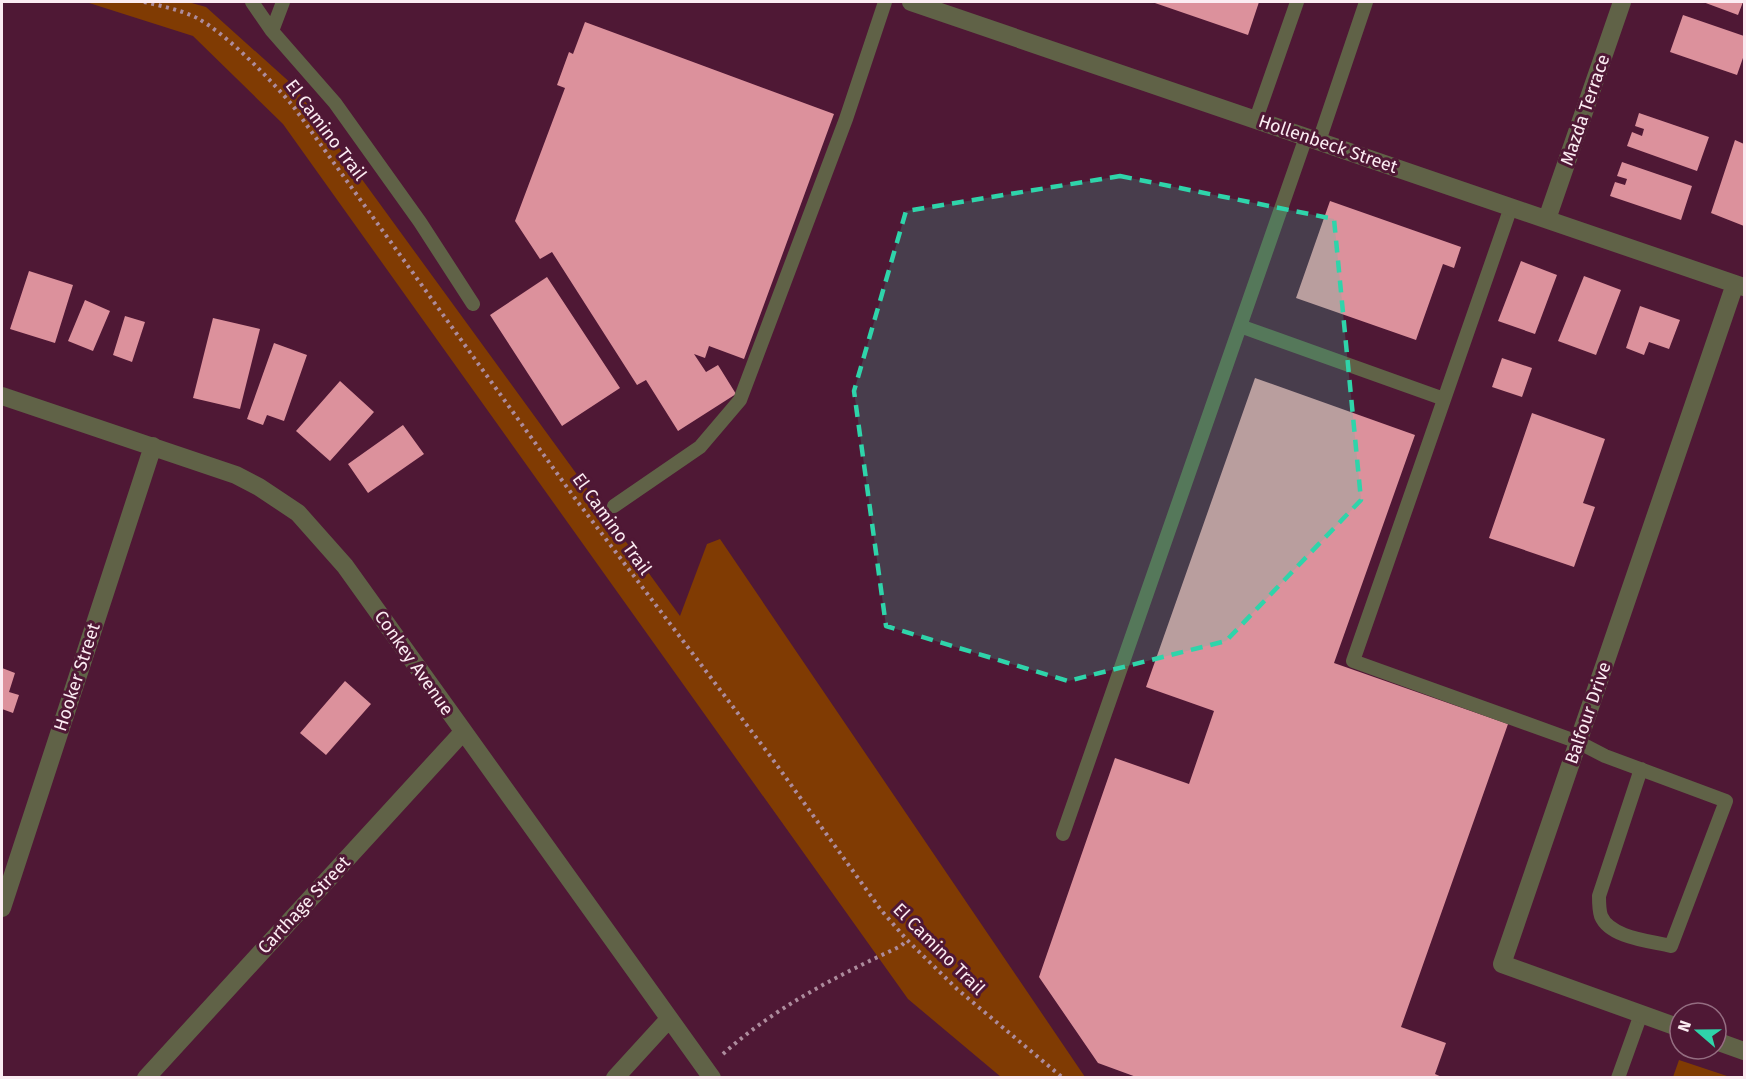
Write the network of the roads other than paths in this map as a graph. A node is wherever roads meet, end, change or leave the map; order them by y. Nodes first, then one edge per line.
1 (252, 2) edge
2 (283, 2) edge
3 (885, 2) edge
4 (911, 2) edge
5 (1297, 2) edge
6 (1366, 2) edge
7 (1622, 2) edge
8 (272, 31) junction
9 (1256, 119) junction
10 (1313, 139) junction
11 (1511, 207) junction
12 (1547, 219) junction
13 (1740, 285) edge
14 (473, 304) dead end
15 (1240, 326) junction
16 (2, 396) edge
17 (1444, 399) junction
18 (153, 446) junction
19 (614, 506) dead end
20 (462, 733) junction
21 (1578, 742) junction
22 (1641, 769) junction
23 (1063, 834) dead end
24 (2, 908) edge
25 (1641, 1014) junction
26 (669, 1019) junction
27 (1668, 1024) edge
28 (1728, 1045) edge
29 (1744, 1051) edge
30 (709, 1073) edge
31 (146, 1077) edge
32 (615, 1077) edge
33 (1618, 1077) edge

1 - 8 lane
2 - 8 lane
3 - 19 lane
4 - 9 street, Hollenbeck Street
5 - 9 lane
6 - 10 lane
7 - 12 street, Mazda Terrace
8 - 14 lane
9 - 10 street, Hollenbeck Street
10 - 11 street, Hollenbeck Street
10 - 15 lane
11 - 12 street, Hollenbeck Street
11 - 17 lane
12 - 13 street, Hollenbeck Street
13 - 21 street, Balfour Drive
15 - 17 lane
15 - 23 lane
16 - 18 street, Conkey Avenue
17 - 21 lane
18 - 20 street, Conkey Avenue
18 - 24 street, Hooker Street
20 - 26 street, Conkey Avenue
20 - 31 street, Carthage Street
21 - 22 lane
21 - 25 street, Balfour Drive
22 - 22 lane
25 - 27 street, Balfour Drive
25 - 33 lane
26 - 30 street, Conkey Avenue
26 - 32 street
28 - 29 street

